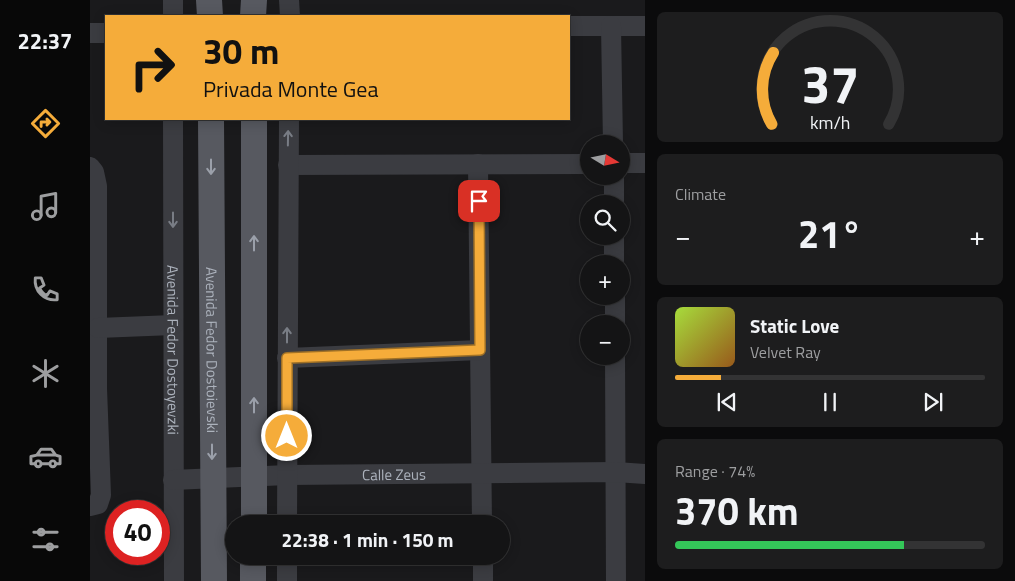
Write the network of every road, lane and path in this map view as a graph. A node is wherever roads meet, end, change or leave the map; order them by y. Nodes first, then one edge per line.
1 (173, 0) edge
2 (209, 0) edge
3 (254, 0) edge
4 (290, 0) edge
5 (173, 15) edge
6 (210, 15) edge
7 (253, 15) edge
8 (290, 15) edge
9 (570, 26) edge
10 (612, 26) junction
11 (645, 26) edge
12 (90, 33) edge
13 (105, 33) edge
14 (173, 120) edge
15 (211, 120) edge
16 (254, 120) edge
17 (289, 120) edge
18 (613, 135) edge
19 (630, 163) edge
20 (645, 163) edge
21 (478, 164) junction
22 (580, 164) edge
23 (288, 165) junction
24 (90, 167) edge
25 (94, 283) edge
26 (173, 325) junction
27 (98, 328) junction
28 (480, 350) junction
29 (287, 358) junction
30 (615, 365) edge
31 (94, 388) edge
32 (616, 472) junction
33 (481, 474) junction
34 (645, 474) edge
35 (287, 476) junction
36 (254, 477) junction
37 (212, 478) junction
38 (172, 480) junction
39 (94, 505) edge
40 (254, 515) edge
41 (287, 515) edge
42 (482, 515) edge
43 (254, 565) edge
44 (287, 565) edge
45 (483, 565) edge
46 (174, 581) edge
47 (214, 581) edge
48 (253, 581) edge
49 (287, 581) edge
50 (483, 581) edge
51 (616, 581) edge

1 - 5 street
2 - 6 main road
3 - 7 main road
4 - 8 street
9 - 10 street
10 - 11 street
10 - 18 street
12 - 13 street
14 -> 26 street, Avenida Fedor Dostoyevzki
15 -> 37 main road, Avenida Fedor Dostoievski
36 -> 16 main road
23 -> 17 street
19 - 20 street
21 - 22 street
21 - 23 street
21 - 28 street
29 -> 23 street
24 - 25 street
25 - 27 street
26 - 27 street
26 - 38 street, Avenida Fedor Dostoyevzki
27 - 31 street
28 - 29 street
28 - 33 street
29 - 35 street
30 - 32 street
31 - 39 street
32 - 33 street, Calle Zeus
32 - 34 street, Calle Zeus
32 - 51 street
33 - 35 street, Calle Zeus
33 - 42 street
35 - 36 street, Calle Zeus
35 - 41 street
36 - 37 street, Calle Zeus
36 - 40 main road
37 - 38 street, Calle Zeus
37 - 47 main road, Avenida Fedor Dostoievski
38 - 46 street, Avenida Fedor Dostoyevzki
43 - 48 main road
44 - 49 street
45 - 50 street

